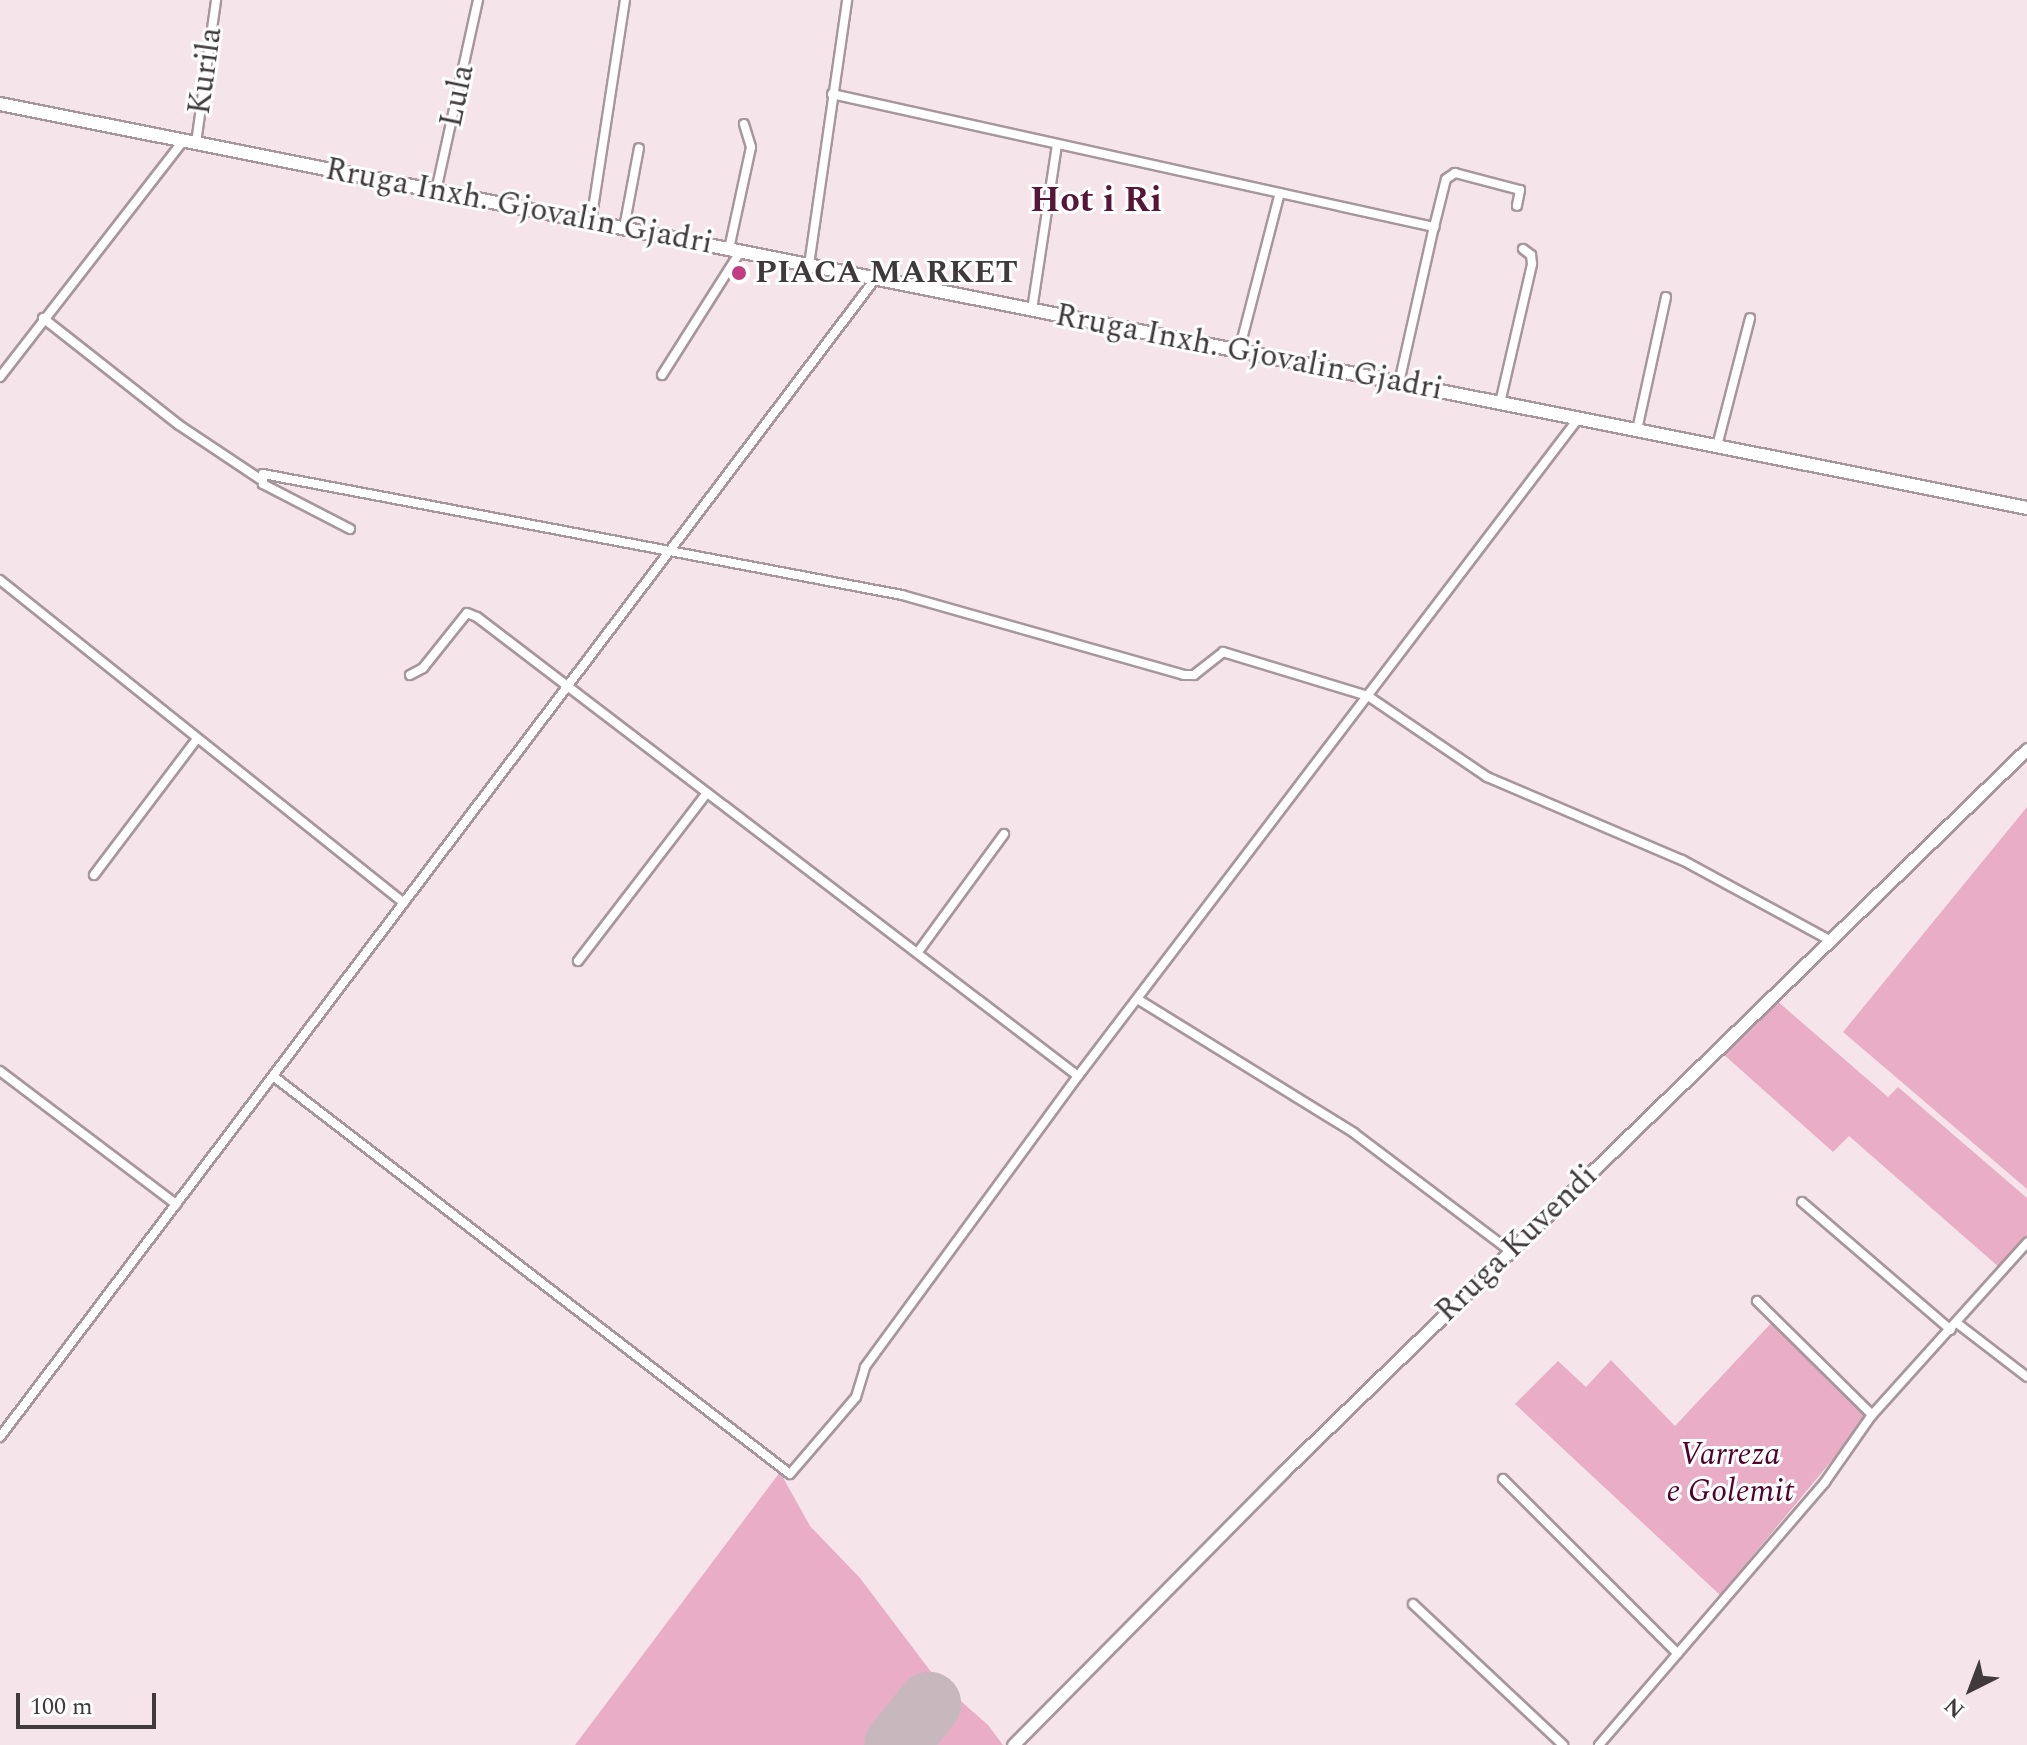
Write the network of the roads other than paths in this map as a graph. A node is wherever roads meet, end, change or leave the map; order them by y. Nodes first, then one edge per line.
1 (216, 0) edge
2 (478, 0) edge
3 (625, 0) edge
4 (847, 0) edge
5 (832, 94) junction
6 (0, 104) edge
7 (744, 124) dead end
8 (190, 142) junction
9 (1057, 145) junction
10 (639, 148) dead end
11 (436, 191) junction
12 (1280, 193) junction
13 (1517, 206) dead end
14 (591, 222) junction
15 (1434, 227) junction
16 (624, 228) junction
17 (1523, 249) dead end
18 (734, 251) junction
19 (809, 265) junction
20 (876, 278) junction
21 (1666, 297) dead end
22 (1032, 310) junction
23 (43, 318) junction
24 (1750, 318) dead end
25 (1239, 351) junction
26 (662, 375) dead end
27 (0, 377) edge
28 (1399, 383) junction
29 (1500, 403) junction
30 (1578, 419) junction
31 (1637, 430) junction
32 (1717, 446) junction
33 (260, 479) junction
34 (2027, 508) edge
35 (350, 529) dead end
36 (671, 554) junction
37 (0, 580) edge
38 (410, 675) dead end
39 (569, 687) junction
40 (1368, 696) junction
41 (196, 740) junction
42 (2027, 749) edge
43 (707, 793) junction
44 (1004, 834) dead end
45 (94, 875) dead end
46 (404, 903) junction
47 (1831, 941) junction
48 (918, 952) junction
49 (578, 961) dead end
50 (1139, 1000) junction
51 (0, 1071) edge
52 (273, 1076) junction
53 (1078, 1076) junction
54 (1802, 1202) dead end
55 (176, 1204) junction
56 (2027, 1243) edge
57 (1510, 1251) junction
58 (1757, 1301) dead end
59 (1954, 1326) junction
60 (2027, 1377) edge
61 (1872, 1415) junction
62 (0, 1437) edge
63 (1503, 1479) dead end
64 (1413, 1604) dead end
65 (1678, 1654) junction
66 (1013, 1745) edge
67 (1563, 1745) edge
68 (1599, 1745) edge

1 - 8 street, Kurila
2 - 11 street, Lula
3 - 14 street
4 - 5 street
5 - 9 street
5 - 19 street
6 - 8 main road, Rruga Inxh. Gjovalin Gjadri
7 - 18 street
8 - 11 main road, Rruga Inxh. Gjovalin Gjadri
8 - 23 street
9 - 12 street
9 - 22 street
10 - 16 street
11 - 14 main road, Rruga Inxh. Gjovalin Gjadri
12 - 15 street
12 - 25 street
13 - 15 street
14 - 16 main road, Rruga Inxh. Gjovalin Gjadri
15 - 28 street
16 - 18 main road, Rruga Inxh. Gjovalin Gjadri
17 - 29 street
18 - 19 main road, Rruga Inxh. Gjovalin Gjadri
18 - 26 street
19 - 20 main road, Rruga Inxh. Gjovalin Gjadri
20 - 22 main road, Rruga Inxh. Gjovalin Gjadri
20 - 36 street
21 - 31 street
22 - 25 main road, Rruga Inxh. Gjovalin Gjadri
23 - 27 street
23 - 33 street
24 - 32 street
25 - 28 main road, Rruga Inxh. Gjovalin Gjadri
28 - 29 main road, Rruga Inxh. Gjovalin Gjadri
29 - 30 main road, Rruga Inxh. Gjovalin Gjadri
30 - 31 main road, Rruga Inxh. Gjovalin Gjadri
30 - 40 street
31 - 32 main road, Rruga Inxh. Gjovalin Gjadri
32 - 34 main road, Rruga Inxh. Gjovalin Gjadri
33 - 35 street
33 - 36 street
36 - 39 street
36 - 40 street
37 - 41 street
38 - 39 street
39 - 43 street
39 - 46 street
40 - 47 street
40 - 50 street
41 - 45 street
41 - 46 street
42 - 47 street, Rruga Kuvendi
43 - 48 street
43 - 49 street
44 - 48 street
46 - 52 street
47 - 57 street, Rruga Kuvendi
48 - 53 street
50 - 53 street
50 - 57 street
51 - 55 street
52 - 53 street
52 - 55 street
54 - 59 street
55 - 62 street
56 - 59 street
57 - 66 street, Rruga Kuvendi
58 - 61 street
59 - 60 street
59 - 61 street
61 - 65 street
63 - 65 street
64 - 67 street
65 - 68 street

